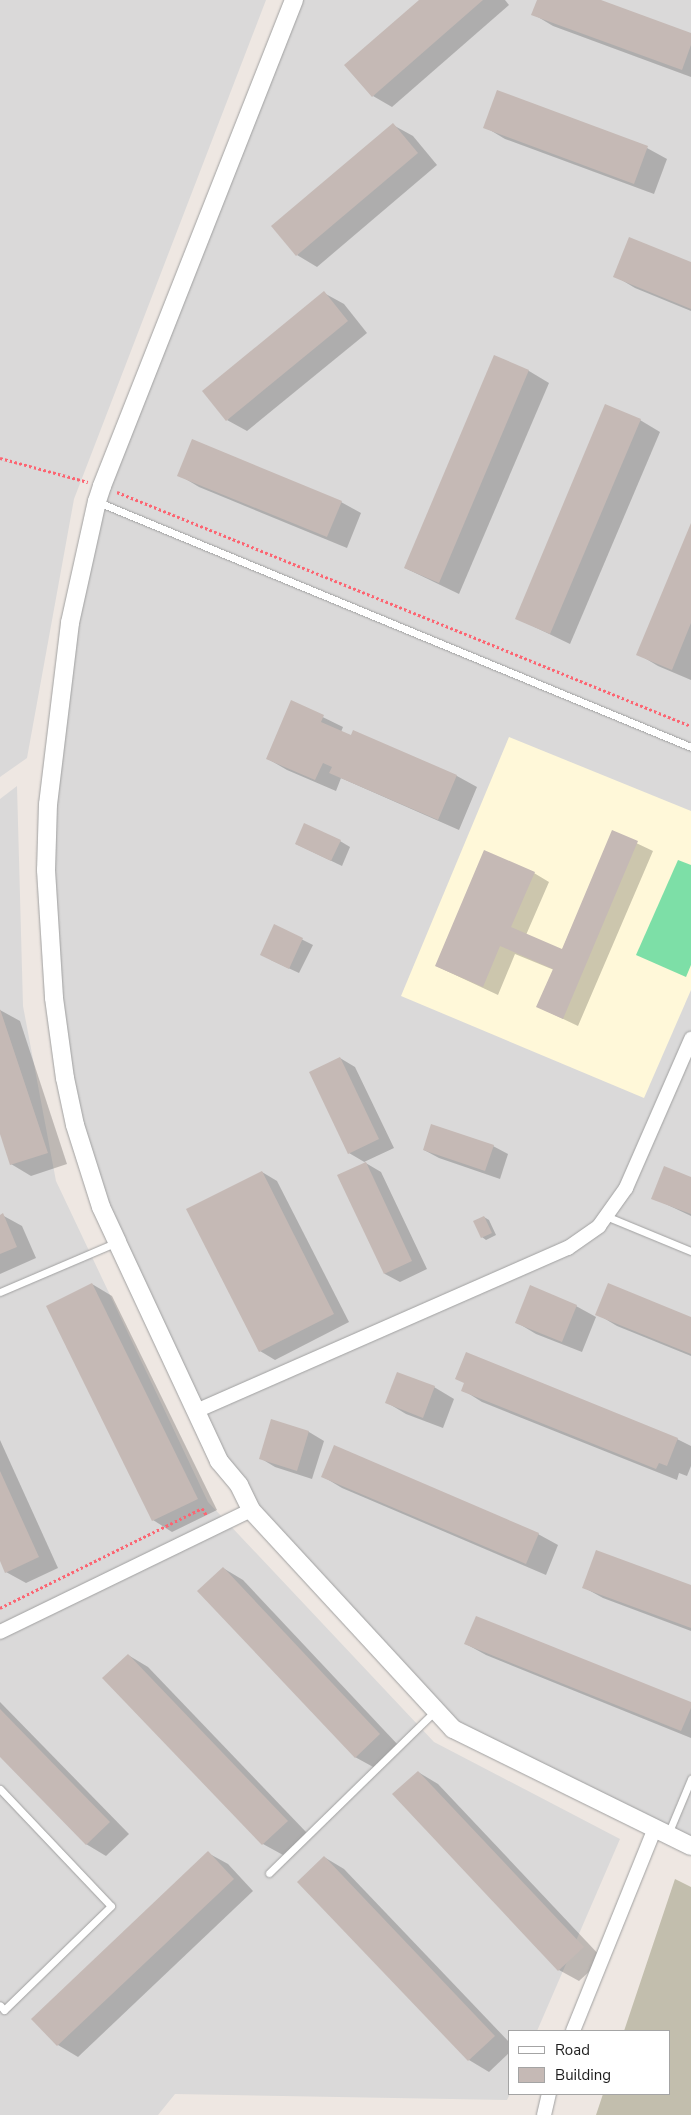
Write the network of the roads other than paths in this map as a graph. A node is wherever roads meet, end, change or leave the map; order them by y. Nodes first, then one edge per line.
1 (294, 0) edge
2 (99, 494) junction
3 (691, 747) edge
4 (691, 1039) edge
5 (606, 1216) junction
6 (116, 1242) junction
7 (691, 1252) edge
8 (0, 1292) edge
9 (196, 1412) junction
10 (251, 1510) junction
11 (0, 1632) edge
12 (435, 1712) junction
13 (691, 1779) edge
14 (0, 1789) edge
15 (661, 1831) junction
16 (691, 1846) edge
17 (269, 1873) dead end
18 (0, 2005) edge
19 (573, 2030) edge
20 (549, 2095) edge
21 (544, 2115) edge

1 - 2 street
2 - 3 lane
2 - 6 street
4 - 5 street
5 - 7 lane
5 - 9 street
6 - 8 lane
6 - 9 street
9 - 10 street
10 - 11 street
10 - 12 street
12 - 15 street
12 - 17 lane
13 - 15 lane
14 - 18 lane
15 - 16 street
15 - 19 street
20 - 21 street

